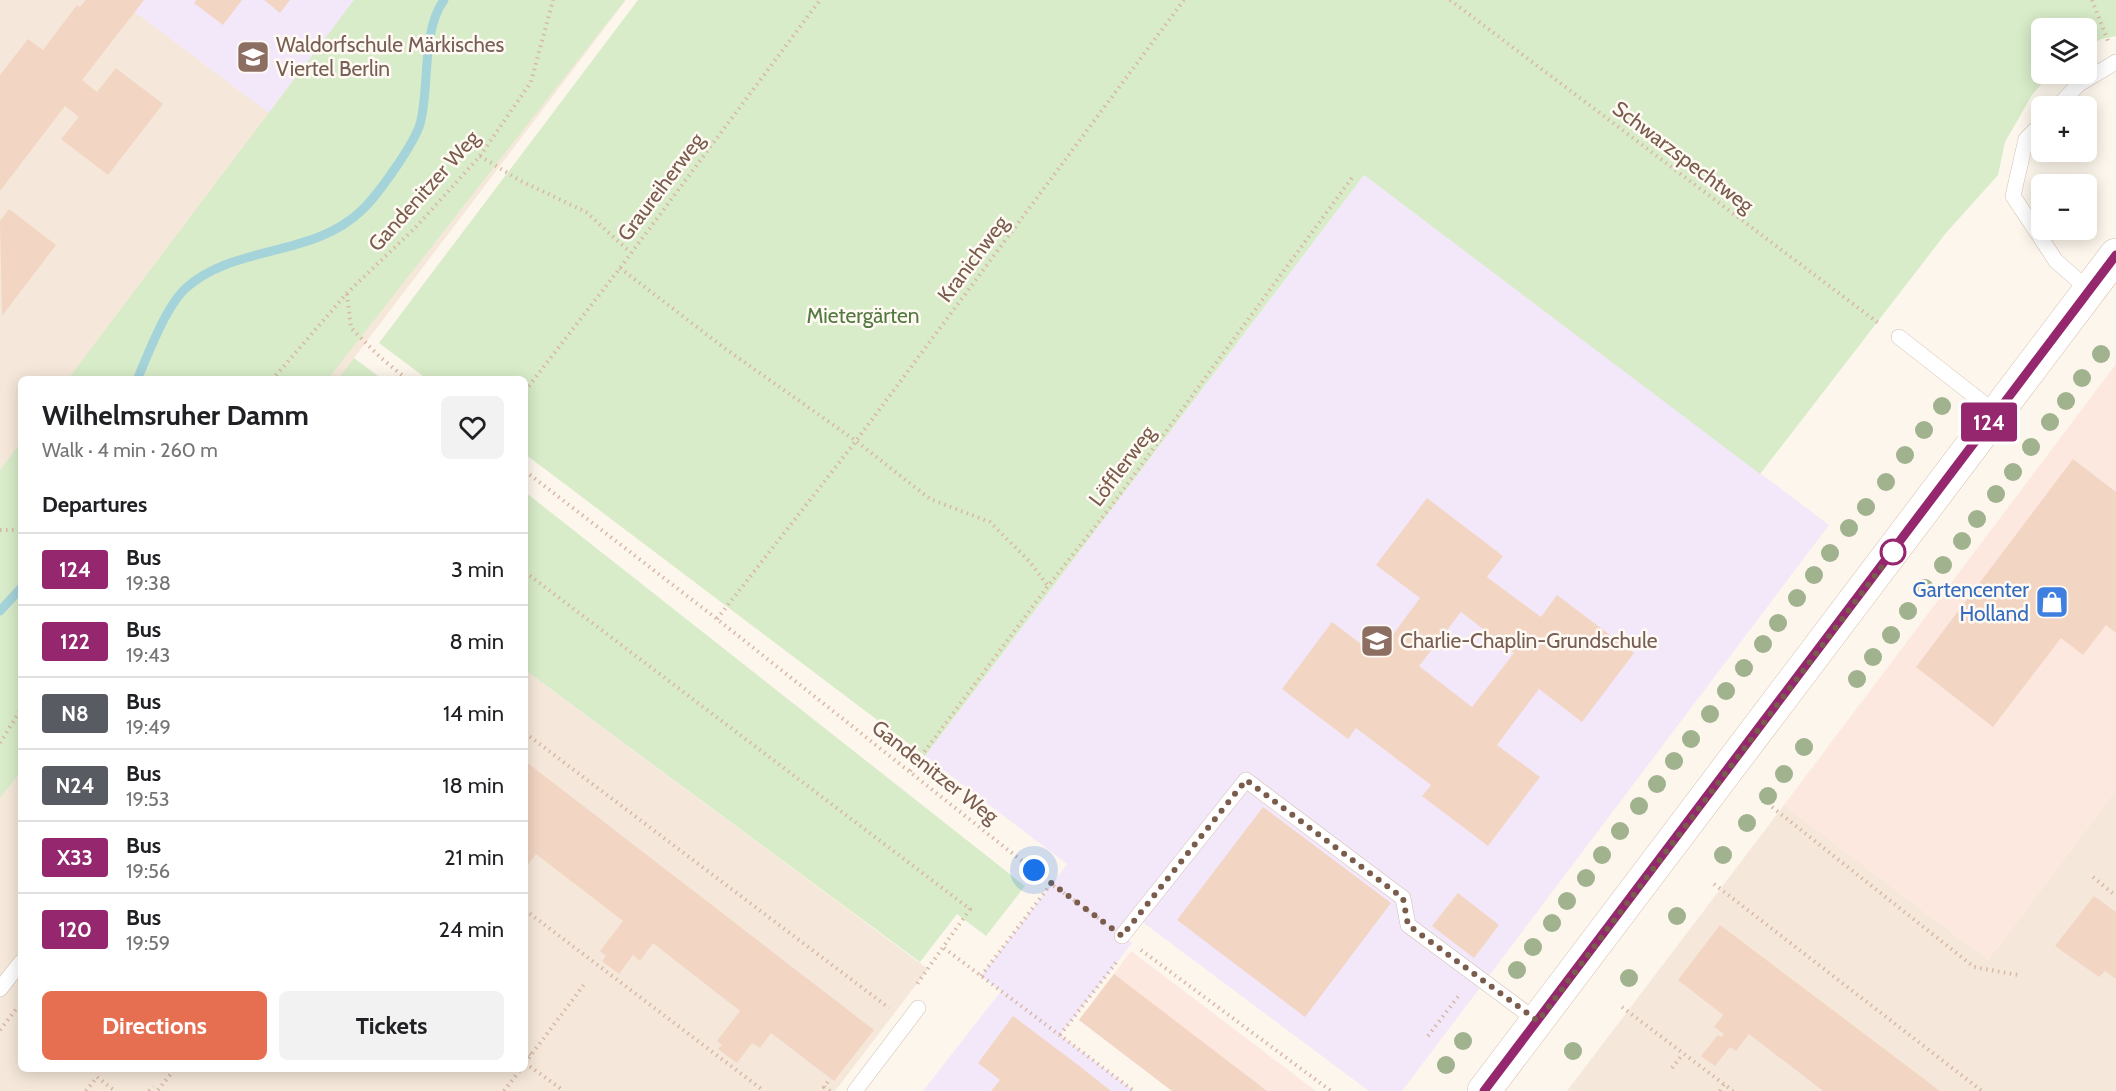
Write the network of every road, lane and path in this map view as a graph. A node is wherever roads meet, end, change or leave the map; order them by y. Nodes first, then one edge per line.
1 (553, 0) edge
2 (820, 0) edge
3 (1184, 0) edge
4 (1450, 0) edge
5 (2092, 0) edge
6 (2114, 56) edge
7 (2068, 96) edge
8 (2031, 134) edge
9 (480, 156) junction
10 (1354, 175) dead end
11 (630, 252) junction
12 (2116, 255) edge
13 (620, 268) junction
14 (2089, 290) junction
15 (347, 293) junction
16 (1899, 337) joint
17 (275, 376) edge
18 (403, 376) edge
19 (528, 387) edge
20 (1996, 413) junction
21 (856, 441) junction
22 (528, 473) edge
23 (0, 530) edge
24 (18, 531) edge
25 (528, 574) edge
26 (1048, 586) junction
27 (717, 619) junction
28 (18, 714) edge
29 (528, 736) edge
30 (0, 743) edge
31 (910, 771) junction
32 (1772, 807) dead end
33 (2093, 877) dead end
34 (1051, 884) junction
35 (1714, 884) dead end
36 (2116, 896) edge
37 (528, 912) edge
38 (1127, 939) junction
39 (944, 948) junction
40 (18, 966) edge
41 (1475, 975) junction
42 (2018, 975) dead end
43 (981, 976) junction
44 (586, 982) dead end
45 (0, 989) edge
46 (910, 993) dead end
47 (18, 1006) edge
48 (1622, 1007) dead end
49 (918, 1008) dead end
50 (895, 1012) dead end
51 (1538, 1021) junction
52 (0, 1030) edge
53 (1060, 1035) junction
54 (1428, 1036) dead end
55 (528, 1052) edge
56 (1683, 1053) junction
57 (531, 1055) junction
58 (528, 1059) edge
59 (528, 1065) edge
60 (1672, 1068) dead end
61 (172, 1072) edge
62 (518, 1072) edge
63 (830, 1079) dead end
64 (1724, 1084) junction
65 (153, 1086) dead end
66 (158, 1090) edge
67 (86, 1091) edge
68 (115, 1091) edge
69 (149, 1091) edge
70 (504, 1091) edge
71 (564, 1091) edge
72 (764, 1091) edge
73 (830, 1091) edge
74 (855, 1091) edge
75 (1134, 1091) edge
76 (1331, 1091) edge
77 (1484, 1091) edge
78 (1720, 1091) edge
79 (1733, 1091) edge
80 (1982, 1091) edge

1 - 9 path, Gandenitzer Weg
2 - 11 path, Graureiherweg
3 - 21 path, Kranichweg
4 - 16 path, Schwarzspechtweg
5 - 6 path
6 - 7 lane
8 - 14 lane
9 - 11 path
9 - 15 path, Gandenitzer Weg
10 - 26 path, Löfflerweg
11 - 13 path, Graureiherweg
12 - 14 main road
13 - 19 path, Graureiherweg
13 - 21 path
14 - 20 main road
15 - 17 path, Gandenitzer Weg
15 - 18 path
16 - 20 lane
20 - 51 main road
21 - 26 path
21 - 27 path, Kranichweg
22 - 27 path, Gandenitzer Weg
23 - 24 path
25 - 39 path
26 - 31 path, Löfflerweg
27 - 31 path, Gandenitzer Weg
28 - 30 path
29 - 50 path
31 - 34 path, Gandenitzer Weg
32 - 42 path
33 - 36 path
34 - 38 path, Gandenitzer Weg
34 - 43 path
35 - 80 path
37 - 72 path
38 - 41 lane
38 - 53 path
38 - 76 path, Gandenitzer Weg
39 - 43 path
39 - 46 path
40 - 45 lane
41 - 51 lane
41 - 54 path
43 - 53 path
44 - 57 path
47 - 52 path
48 - 56 path
49 - 74 lane
51 - 77 main road
53 - 75 path
55 - 57 path
56 - 60 path
56 - 64 path
57 - 58 path
59 - 71 path
61 - 66 path
62 - 70 path
63 - 73 path
64 - 78 path
64 - 79 path
65 - 69 path
67 - 68 path

